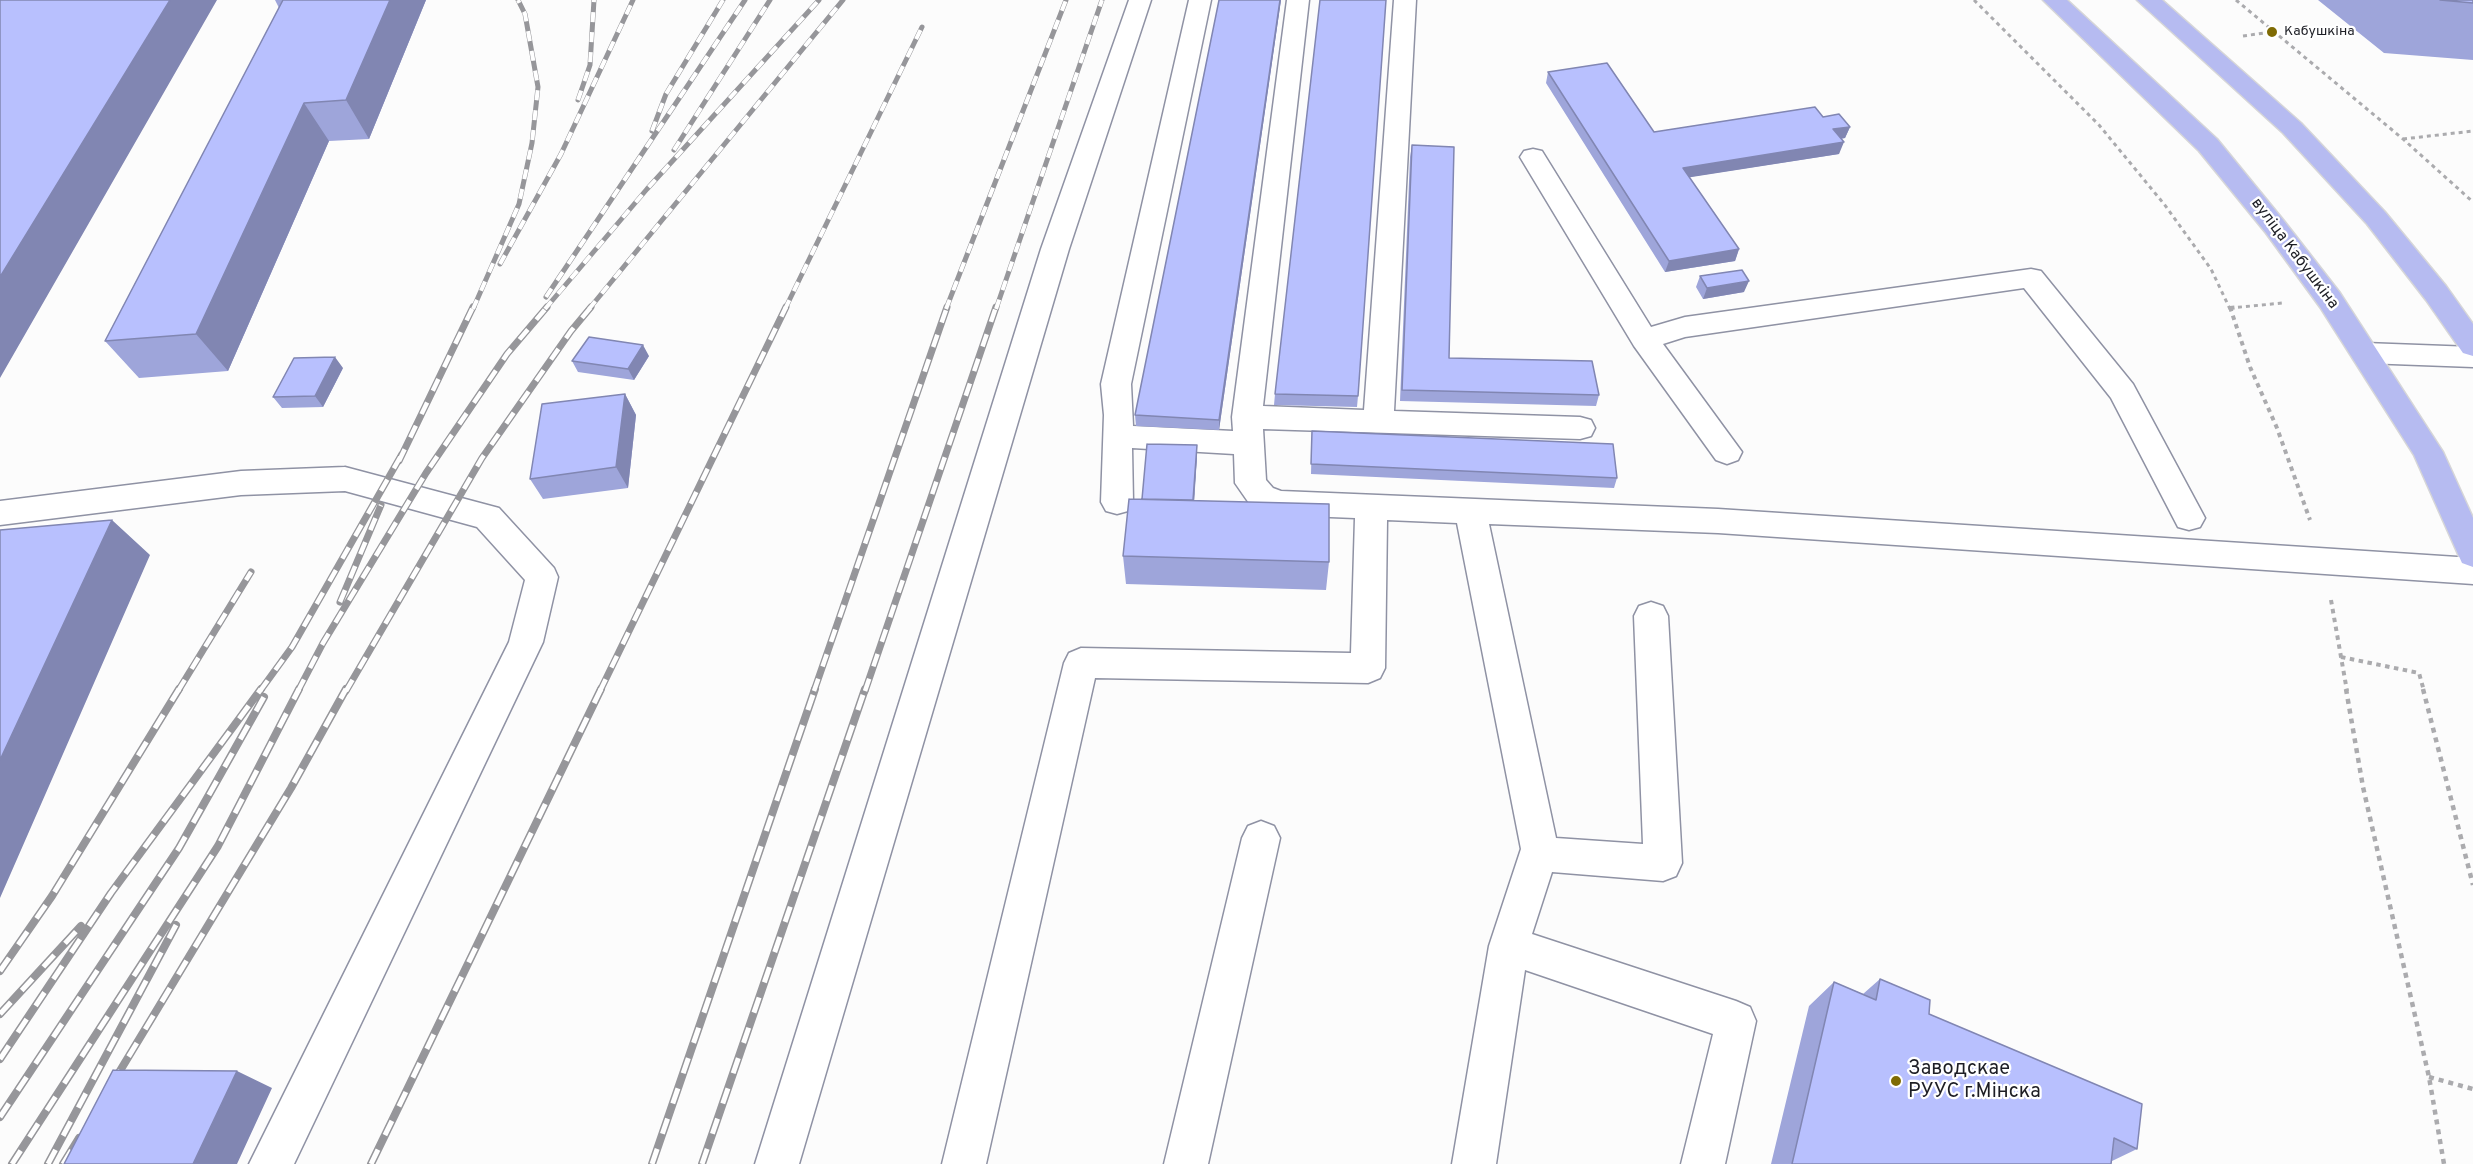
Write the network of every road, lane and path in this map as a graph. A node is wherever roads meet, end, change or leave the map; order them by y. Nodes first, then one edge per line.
1 (1140, 0) edge
2 (1200, 0) edge
3 (1298, 0) edge
4 (1405, 0) edge
5 (2054, 0) edge
6 (2148, 0) edge
7 (2236, 0) edge
8 (2473, 132) edge
9 (2403, 139) junction
10 (1533, 157) dead end
11 (2473, 202) edge
12 (2284, 303) dead end
13 (2230, 308) dead end
14 (1644, 339) junction
15 (2473, 346) edge
16 (2366, 353) junction
17 (2473, 357) edge
18 (1378, 422) junction
19 (1580, 428) dead end
20 (1247, 430) junction
21 (1117, 436) junction
22 (1727, 452) dead end
23 (1117, 502) dead end
24 (1370, 507) junction
25 (1471, 512) junction
26 (0, 513) edge
27 (2190, 518) dead end
28 (2473, 554) edge
29 (2473, 571) edge
30 (1651, 616) dead end
31 (2341, 657) dead end
32 (1261, 838) dead end
33 (1539, 854) junction
34 (2473, 885) edge
35 (1509, 946) junction
36 (2428, 1077) dead end
37 (2473, 1089) edge
38 (271, 1164) edge
39 (777, 1164) edge
40 (964, 1164) edge
41 (1186, 1164) edge
42 (1474, 1164) edge
43 (1703, 1164) edge

1 - 39 street
2 - 21 street
3 - 20 street
4 - 18 street
5 - 16 main road, вуліца Кабушкіна
6 - 15 main road
7 - 9 path
8 - 9 path
9 - 11 path
10 - 14 street
12 - 13 path
14 - 22 street
14 - 27 street
16 - 17 street
16 - 28 main road, вуліца Кабушкіна
18 - 19 street
18 - 20 street
20 - 21 street
20 - 24 street
21 - 23 street
24 - 25 street
24 - 40 street
25 - 29 street
25 - 33 street
26 - 38 street
30 - 33 street
31 - 34 path
32 - 41 street
33 - 35 street
35 - 42 street
35 - 43 street
36 - 37 path

